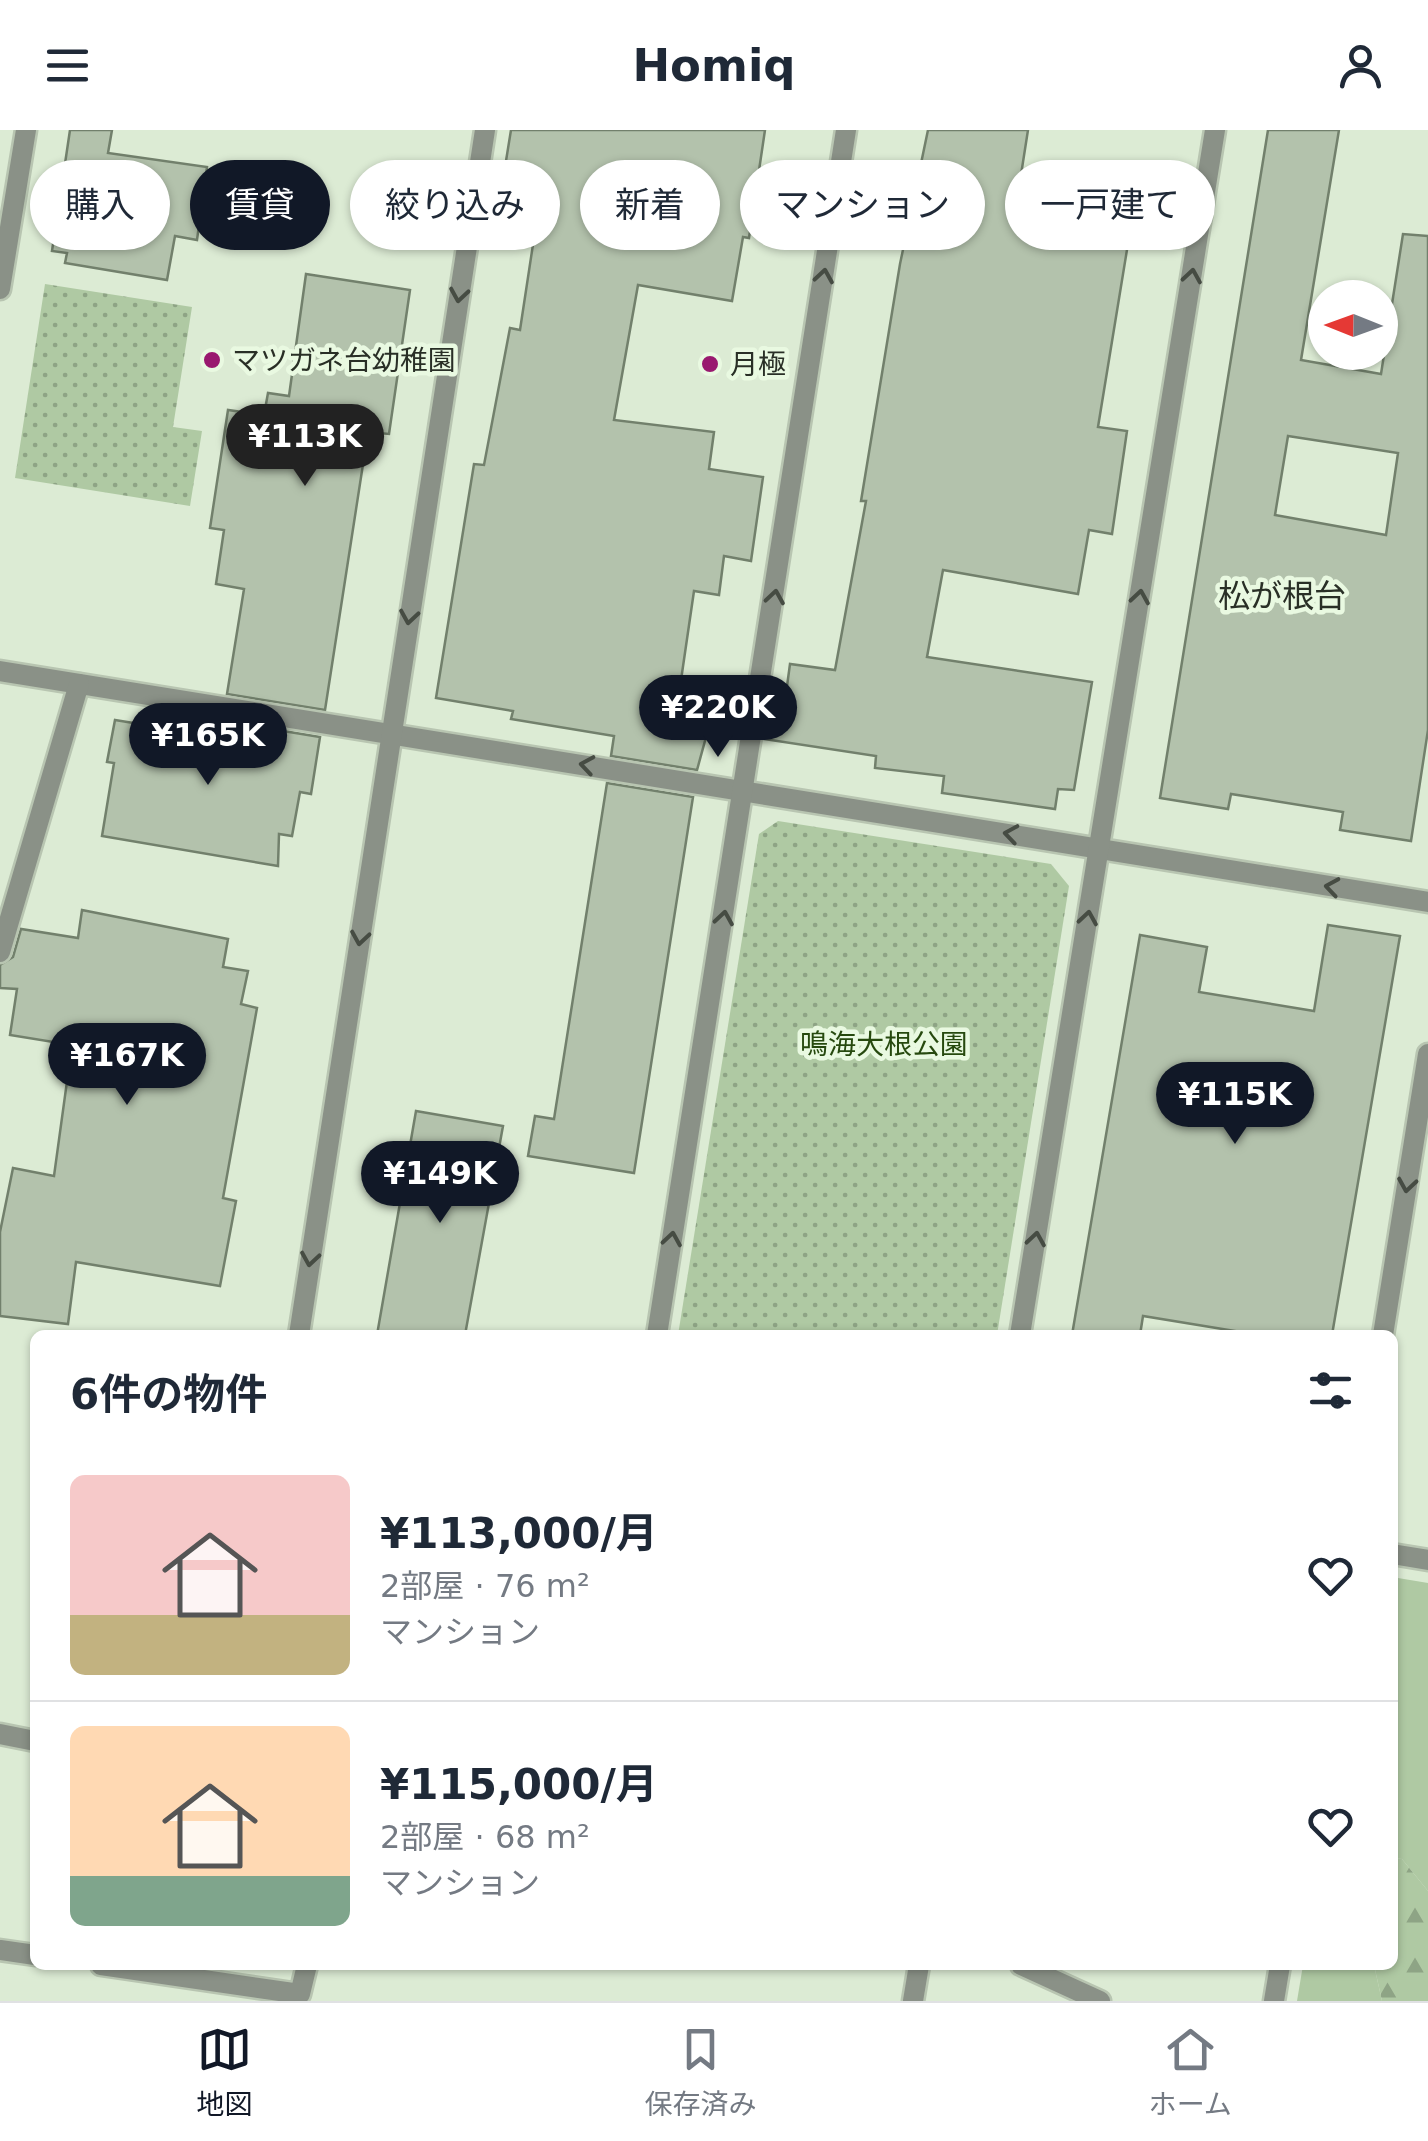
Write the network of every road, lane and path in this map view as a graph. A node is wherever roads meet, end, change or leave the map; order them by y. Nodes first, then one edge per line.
1 (26, 130) edge
2 (485, 130) edge
3 (846, 130) edge
4 (1215, 130) edge
5 (0, 289) edge
6 (0, 671) edge
7 (80, 684) junction
8 (391, 735) junction
9 (745, 790) junction
10 (1100, 849) junction
11 (1428, 902) edge
12 (0, 952) edge
13 (1428, 1054) edge
14 (300, 1330) edge
15 (658, 1330) edge
16 (1021, 1330) edge
17 (1383, 1330) edge
18 (1398, 1555) edge
19 (1428, 1560) edge
20 (0, 1734) edge
21 (30, 1740) edge
22 (0, 1950) edge
23 (30, 1954) edge
24 (135, 1970) edge
25 (306, 1970) edge
26 (918, 1970) edge
27 (1032, 1970) edge
28 (1279, 1970) edge
29 (914, 2001) edge
30 (1100, 2001) edge
31 (1274, 2001) edge

1 - 5 street
2 -> 8 street
9 -> 3 street
10 -> 4 street
6 - 7 street
7 - 8 street
7 - 12 street
9 -> 8 street
8 -> 14 street
10 -> 9 street
15 -> 9 street
11 -> 10 street
16 -> 10 street
13 -> 17 street
18 - 19 street
20 - 21 street
22 - 23 street
24 - 25 street
26 - 29 street
27 - 30 street
28 - 31 street

